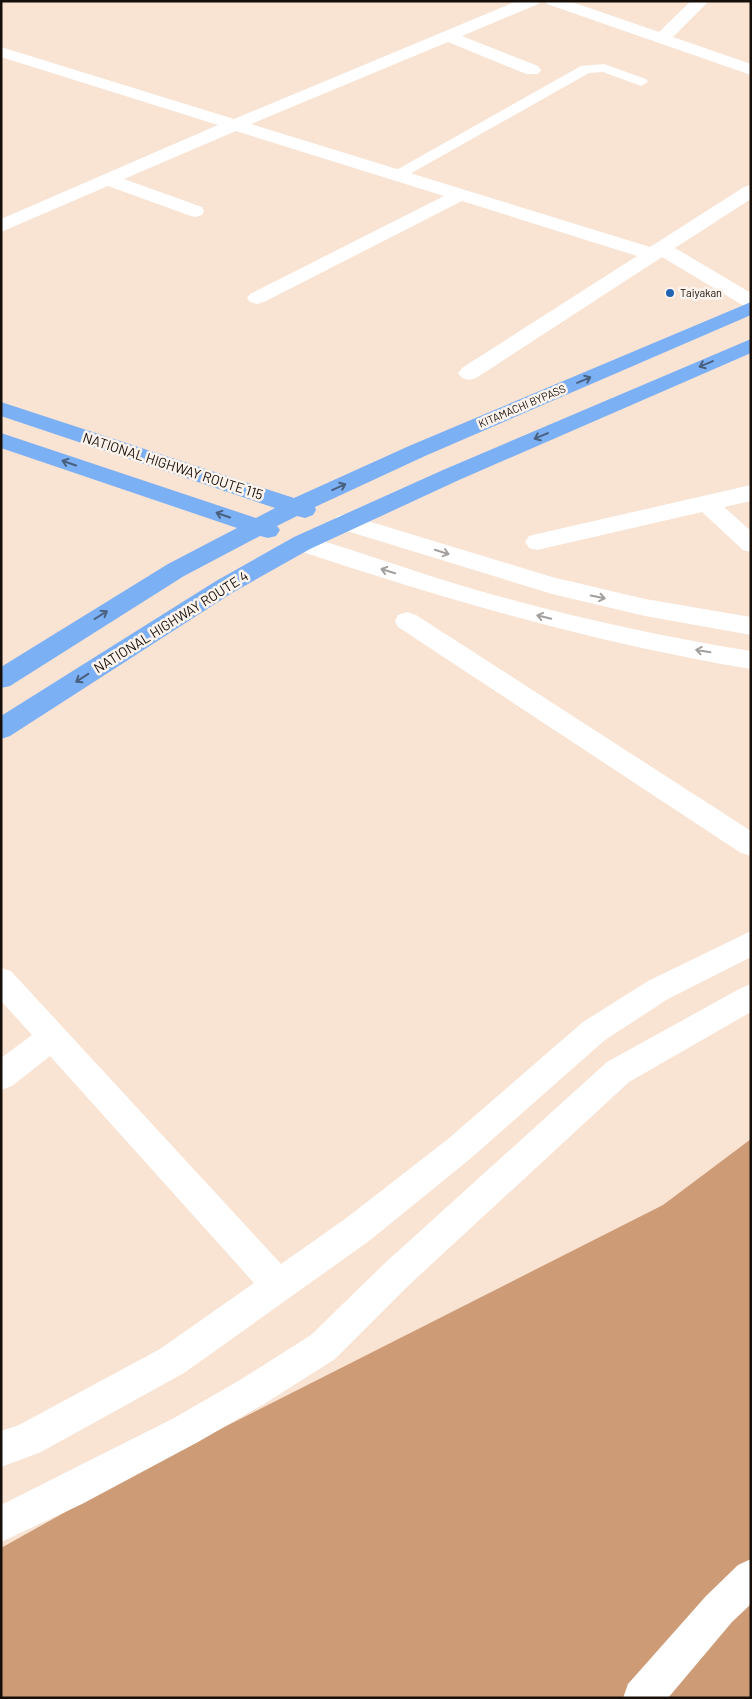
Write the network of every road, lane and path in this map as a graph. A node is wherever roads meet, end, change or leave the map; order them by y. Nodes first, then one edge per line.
1 (532, 1) edge
2 (553, 1) edge
3 (701, 1) edge
4 (448, 36) junction
5 (662, 38) junction
6 (1, 52) edge
7 (532, 70) dead end
8 (751, 70) edge
9 (642, 82) dead end
10 (234, 125) junction
11 (396, 176) junction
12 (108, 180) junction
13 (751, 191) edge
14 (460, 195) junction
15 (195, 211) dead end
16 (1, 226) edge
17 (656, 251) junction
18 (257, 298) dead end
19 (751, 302) edge
20 (751, 308) edge
21 (751, 345) edge
22 (469, 373) dead end
23 (1, 409) edge
24 (1, 440) edge
25 (751, 493) edge
26 (706, 503) junction
27 (295, 507) junction
28 (345, 522) junction
29 (258, 527) junction
30 (302, 542) junction
31 (537, 542) dead end
32 (751, 544) edge
33 (407, 621) dead end
34 (751, 626) edge
35 (751, 660) edge
36 (1, 679) edge
37 (1, 729) edge
38 (751, 845) edge
39 (751, 943) edge
40 (1, 980) edge
41 (751, 997) edge
42 (53, 1036) junction
43 (1, 1076) edge
44 (280, 1286) junction
45 (1, 1449) edge
46 (1, 1524) edge
47 (751, 1578) edge
48 (642, 1698) edge

1 - 4 street
2 - 5 street
3 - 5 street
4 - 7 street
4 - 10 street
5 - 8 street
6 - 10 street
9 - 11 lane
10 - 11 street
10 - 12 street
11 - 14 street
12 - 15 street
12 - 16 street
13 - 17 street
14 - 17 street
14 - 18 street
17 - 19 street
17 - 22 street
27 -> 20 highway, KITAMACHI BYPASS
21 -> 28 highway
23 - 27 highway, NATIONAL HIGHWAY ROUTE 115
29 -> 24 highway
25 - 26 street
26 - 31 street
26 - 32 street
27 - 28 highway, NATIONAL HIGHWAY ROUTE 115
27 - 29 highway
28 - 30 highway, NATIONAL HIGHWAY ROUTE 4
28 -> 34 street
29 - 30 highway
36 -> 29 highway
35 -> 30 street
30 -> 37 highway, NATIONAL HIGHWAY ROUTE 4
33 - 38 street
39 - 44 street
40 - 42 street
41 - 46 street
42 - 43 street
42 - 44 street
44 - 45 street
47 - 48 street

